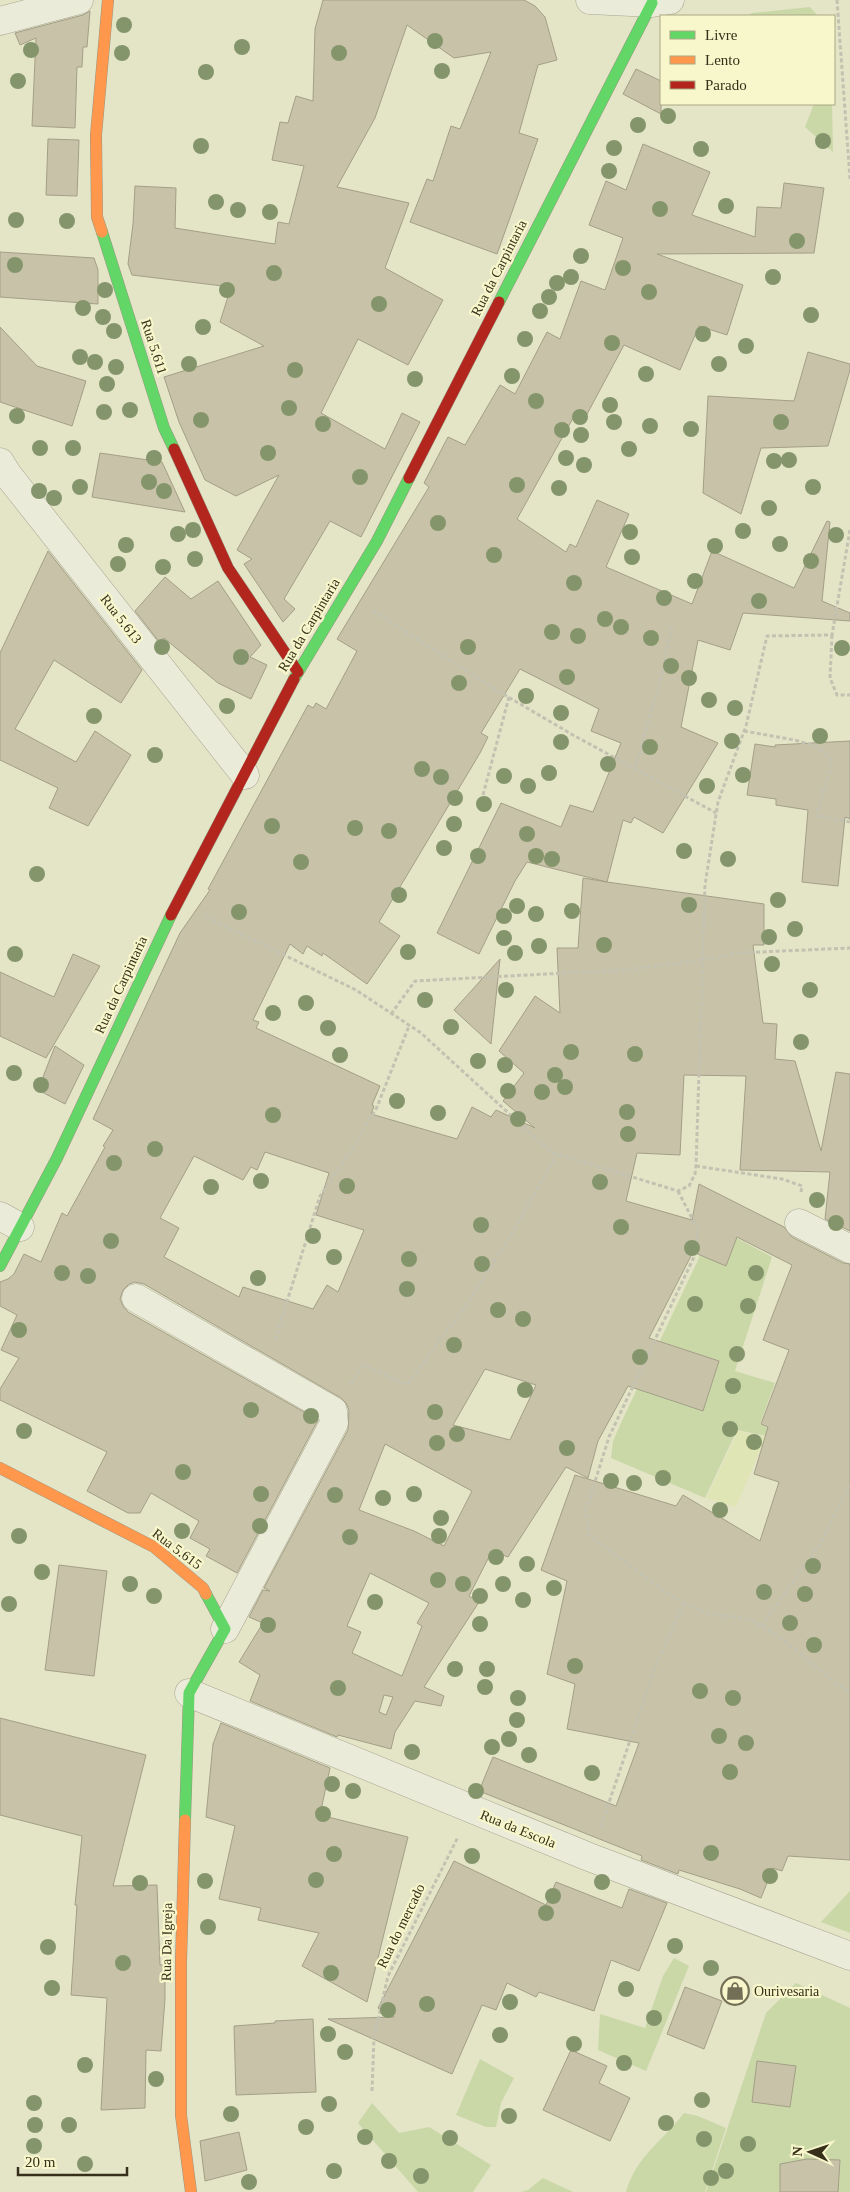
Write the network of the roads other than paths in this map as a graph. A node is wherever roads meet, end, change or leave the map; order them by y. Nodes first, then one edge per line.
1 (79, 0) edge
2 (108, 0) edge
3 (590, 0) edge
4 (661, 2) edge
5 (0, 21) edge
6 (3, 470) edge
7 (298, 672) junction
8 (245, 775) junction
9 (10, 1221) edge
10 (799, 1223) road end
11 (850, 1249) edge
12 (0, 1266) edge
13 (136, 1298) dead end
14 (0, 1468) edge
15 (225, 1629) junction
16 (189, 1692) junction
17 (850, 1956) edge
18 (191, 2192) edge

1 - 5 street
2 - 7 street, Rua 5.611
3 - 4 street
4 - 7 street, Rua da Carpintaria
6 - 8 street, Rua 5.613
7 - 8 street, Rua da Carpintaria
8 - 9 street, Rua da Carpintaria
9 - 12 street, Rua da Carpintaria
10 - 11 street
13 - 15 street
14 - 15 street, Rua 5.615
15 - 16 street
16 - 17 street, Rua da Escola
16 - 18 street, Rua Da Igreja

